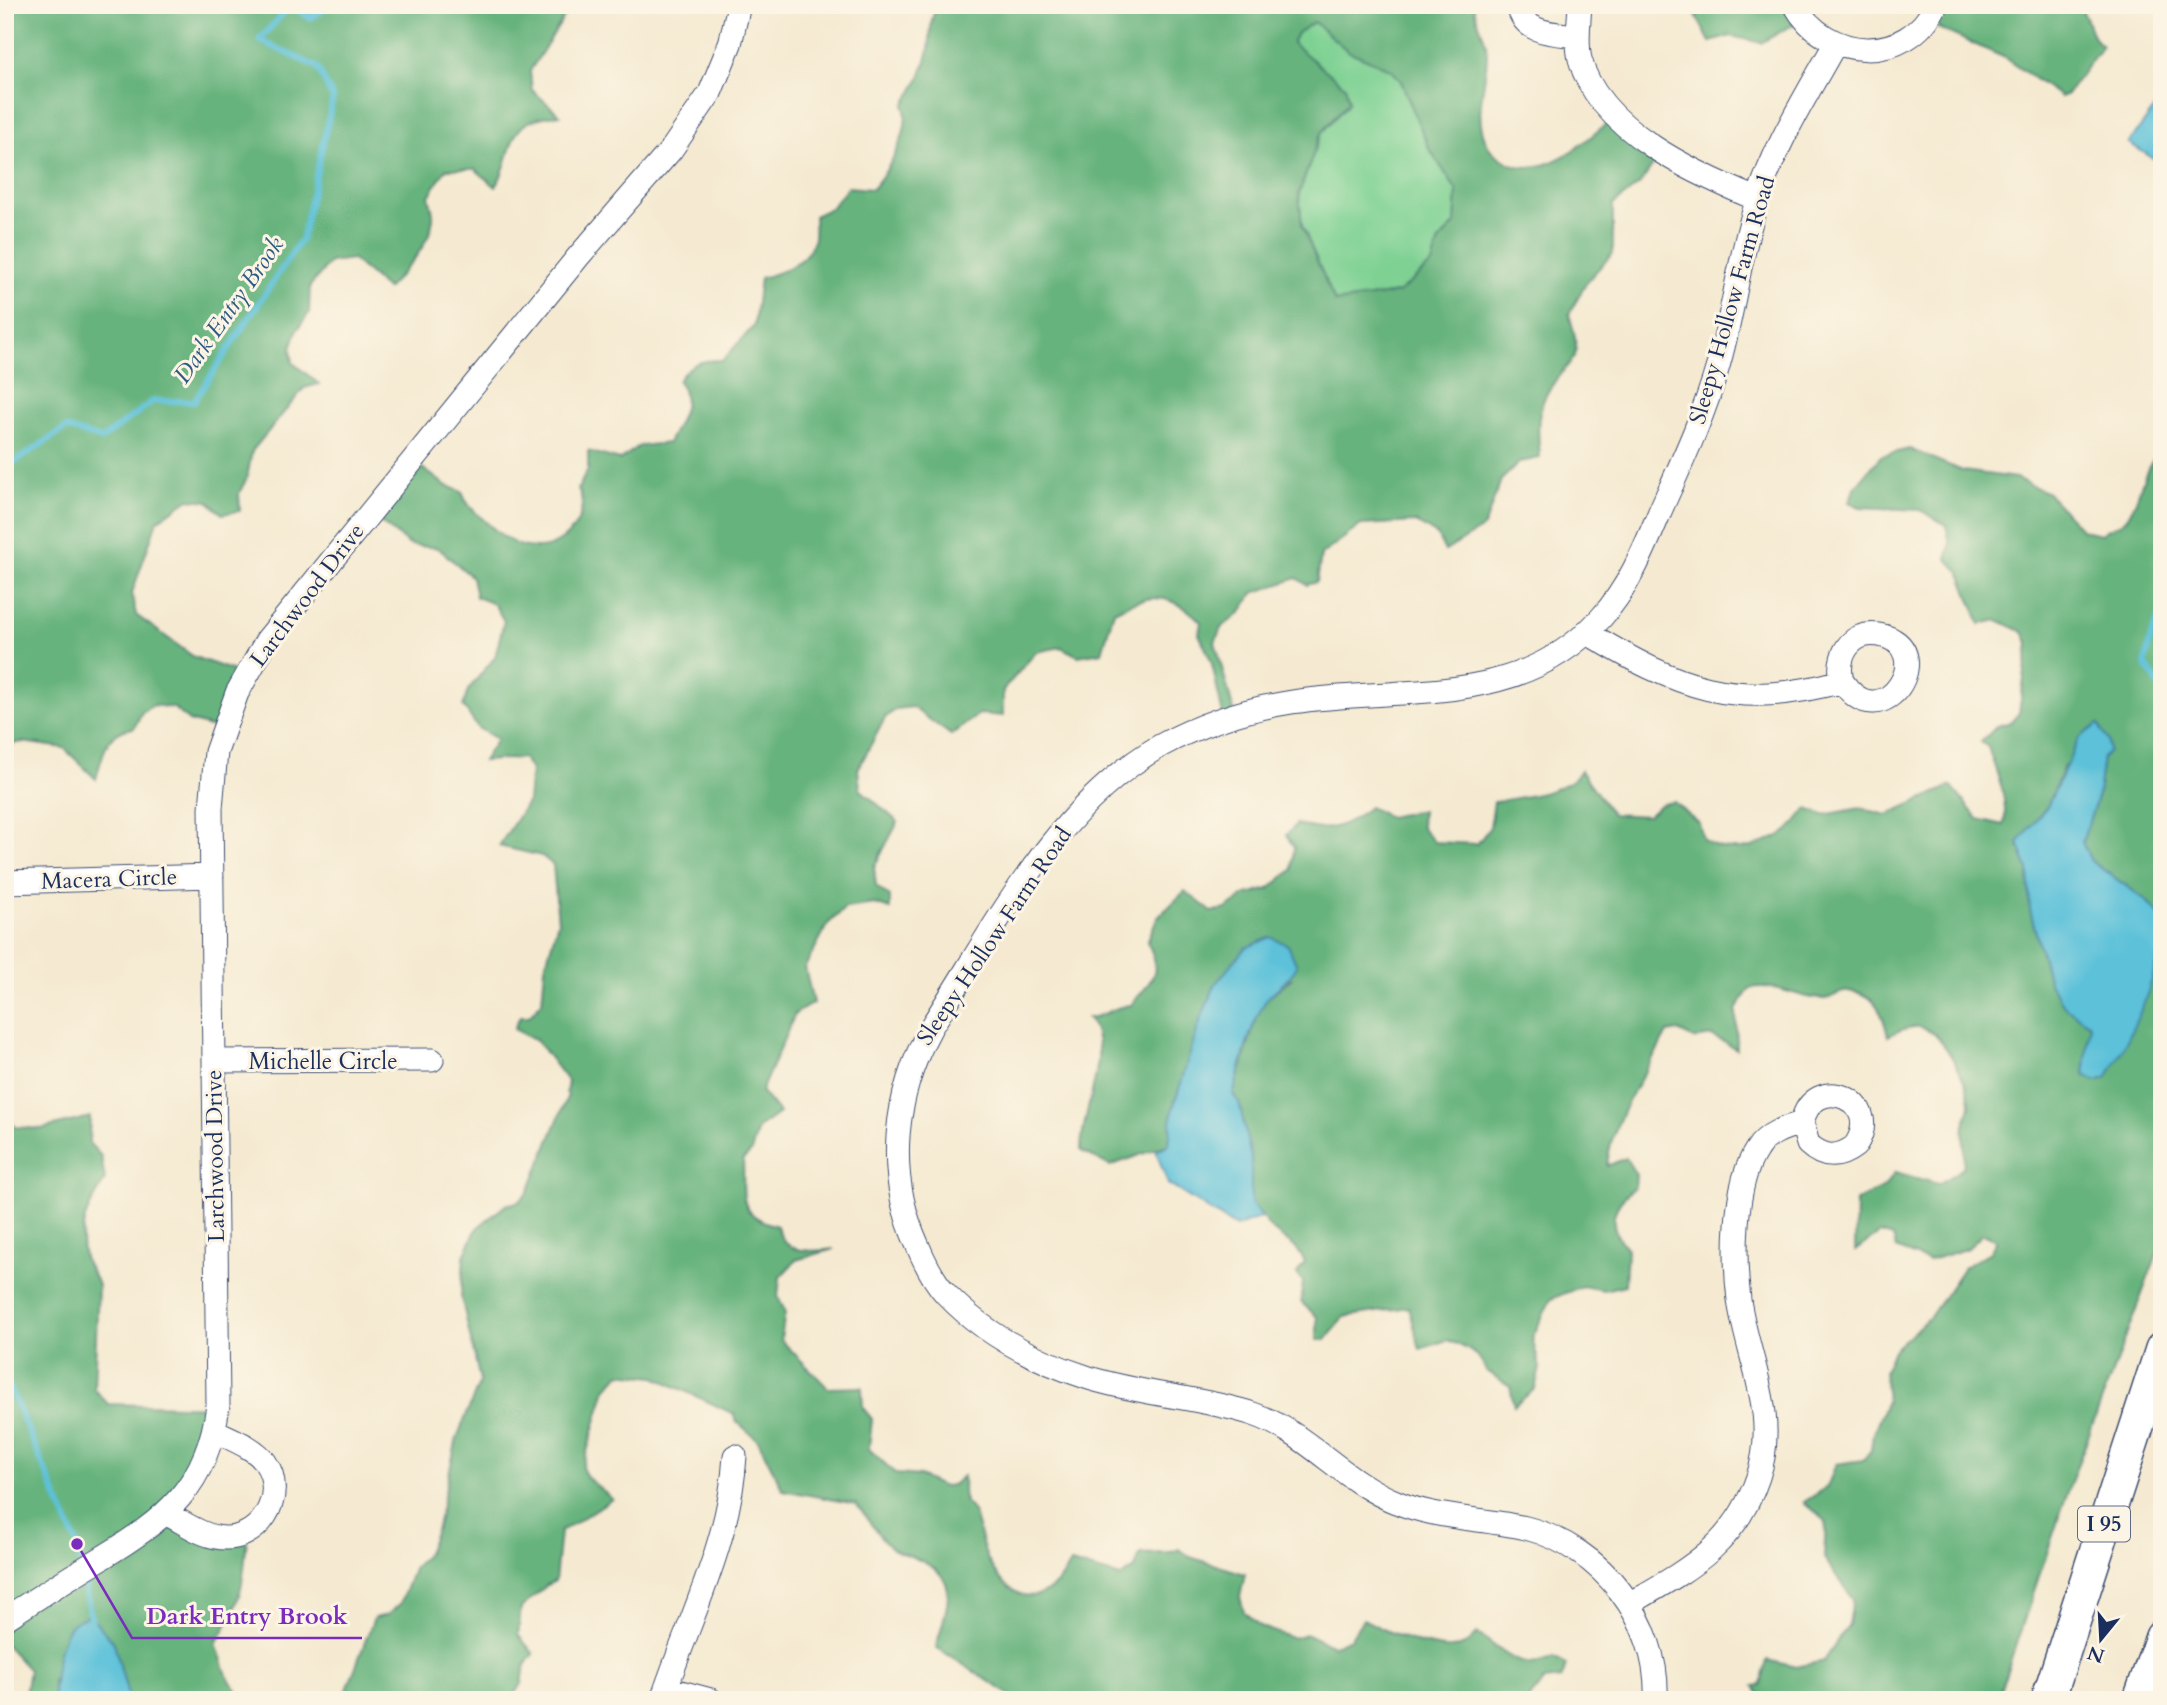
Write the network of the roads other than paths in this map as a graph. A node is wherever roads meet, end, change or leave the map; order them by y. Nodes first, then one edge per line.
1 (739, 5) edge
2 (1518, 5) edge
3 (1580, 5) edge
4 (1795, 5) edge
5 (1936, 5) edge
6 (1578, 36) junction
7 (1835, 44) junction
8 (1757, 199) junction
9 (1586, 632) junction
10 (1842, 681) dead end
11 (212, 876) junction
12 (5, 882) edge
13 (432, 1060) dead end
14 (214, 1061) junction
15 (1802, 1124) dead end
16 (2162, 1349) edge
17 (215, 1431) junction
18 (735, 1456) dead end
19 (167, 1514) junction
20 (1629, 1604) junction
21 (5, 1619) edge
22 (2162, 1637) edge
23 (664, 1694) edge
24 (711, 1700) edge
25 (1656, 1700) edge
26 (2048, 1700) edge
27 (2140, 1700) edge

1 - 11 street, Larchwood Drive
2 - 6 street
3 - 6 street
4 - 7 street
5 - 7 street
6 - 8 street
7 - 8 street, Sleepy Hollow Farm Road
8 - 9 street, Sleepy Hollow Farm Road
9 - 10 street
9 - 20 street, Sleepy Hollow Farm Road
11 - 12 street, Macera Circle
11 - 14 street, Larchwood Drive
13 - 14 street, Michelle Circle
14 - 17 street, Larchwood Drive
15 - 20 street
16 - 26 highway, I 95
17 - 19 street, Larchwood Drive
17 - 19 street
18 - 23 street
19 - 21 street, Larchwood Drive
20 - 25 street, Sleepy Hollow Farm Road
22 - 27 highway
23 - 24 street

